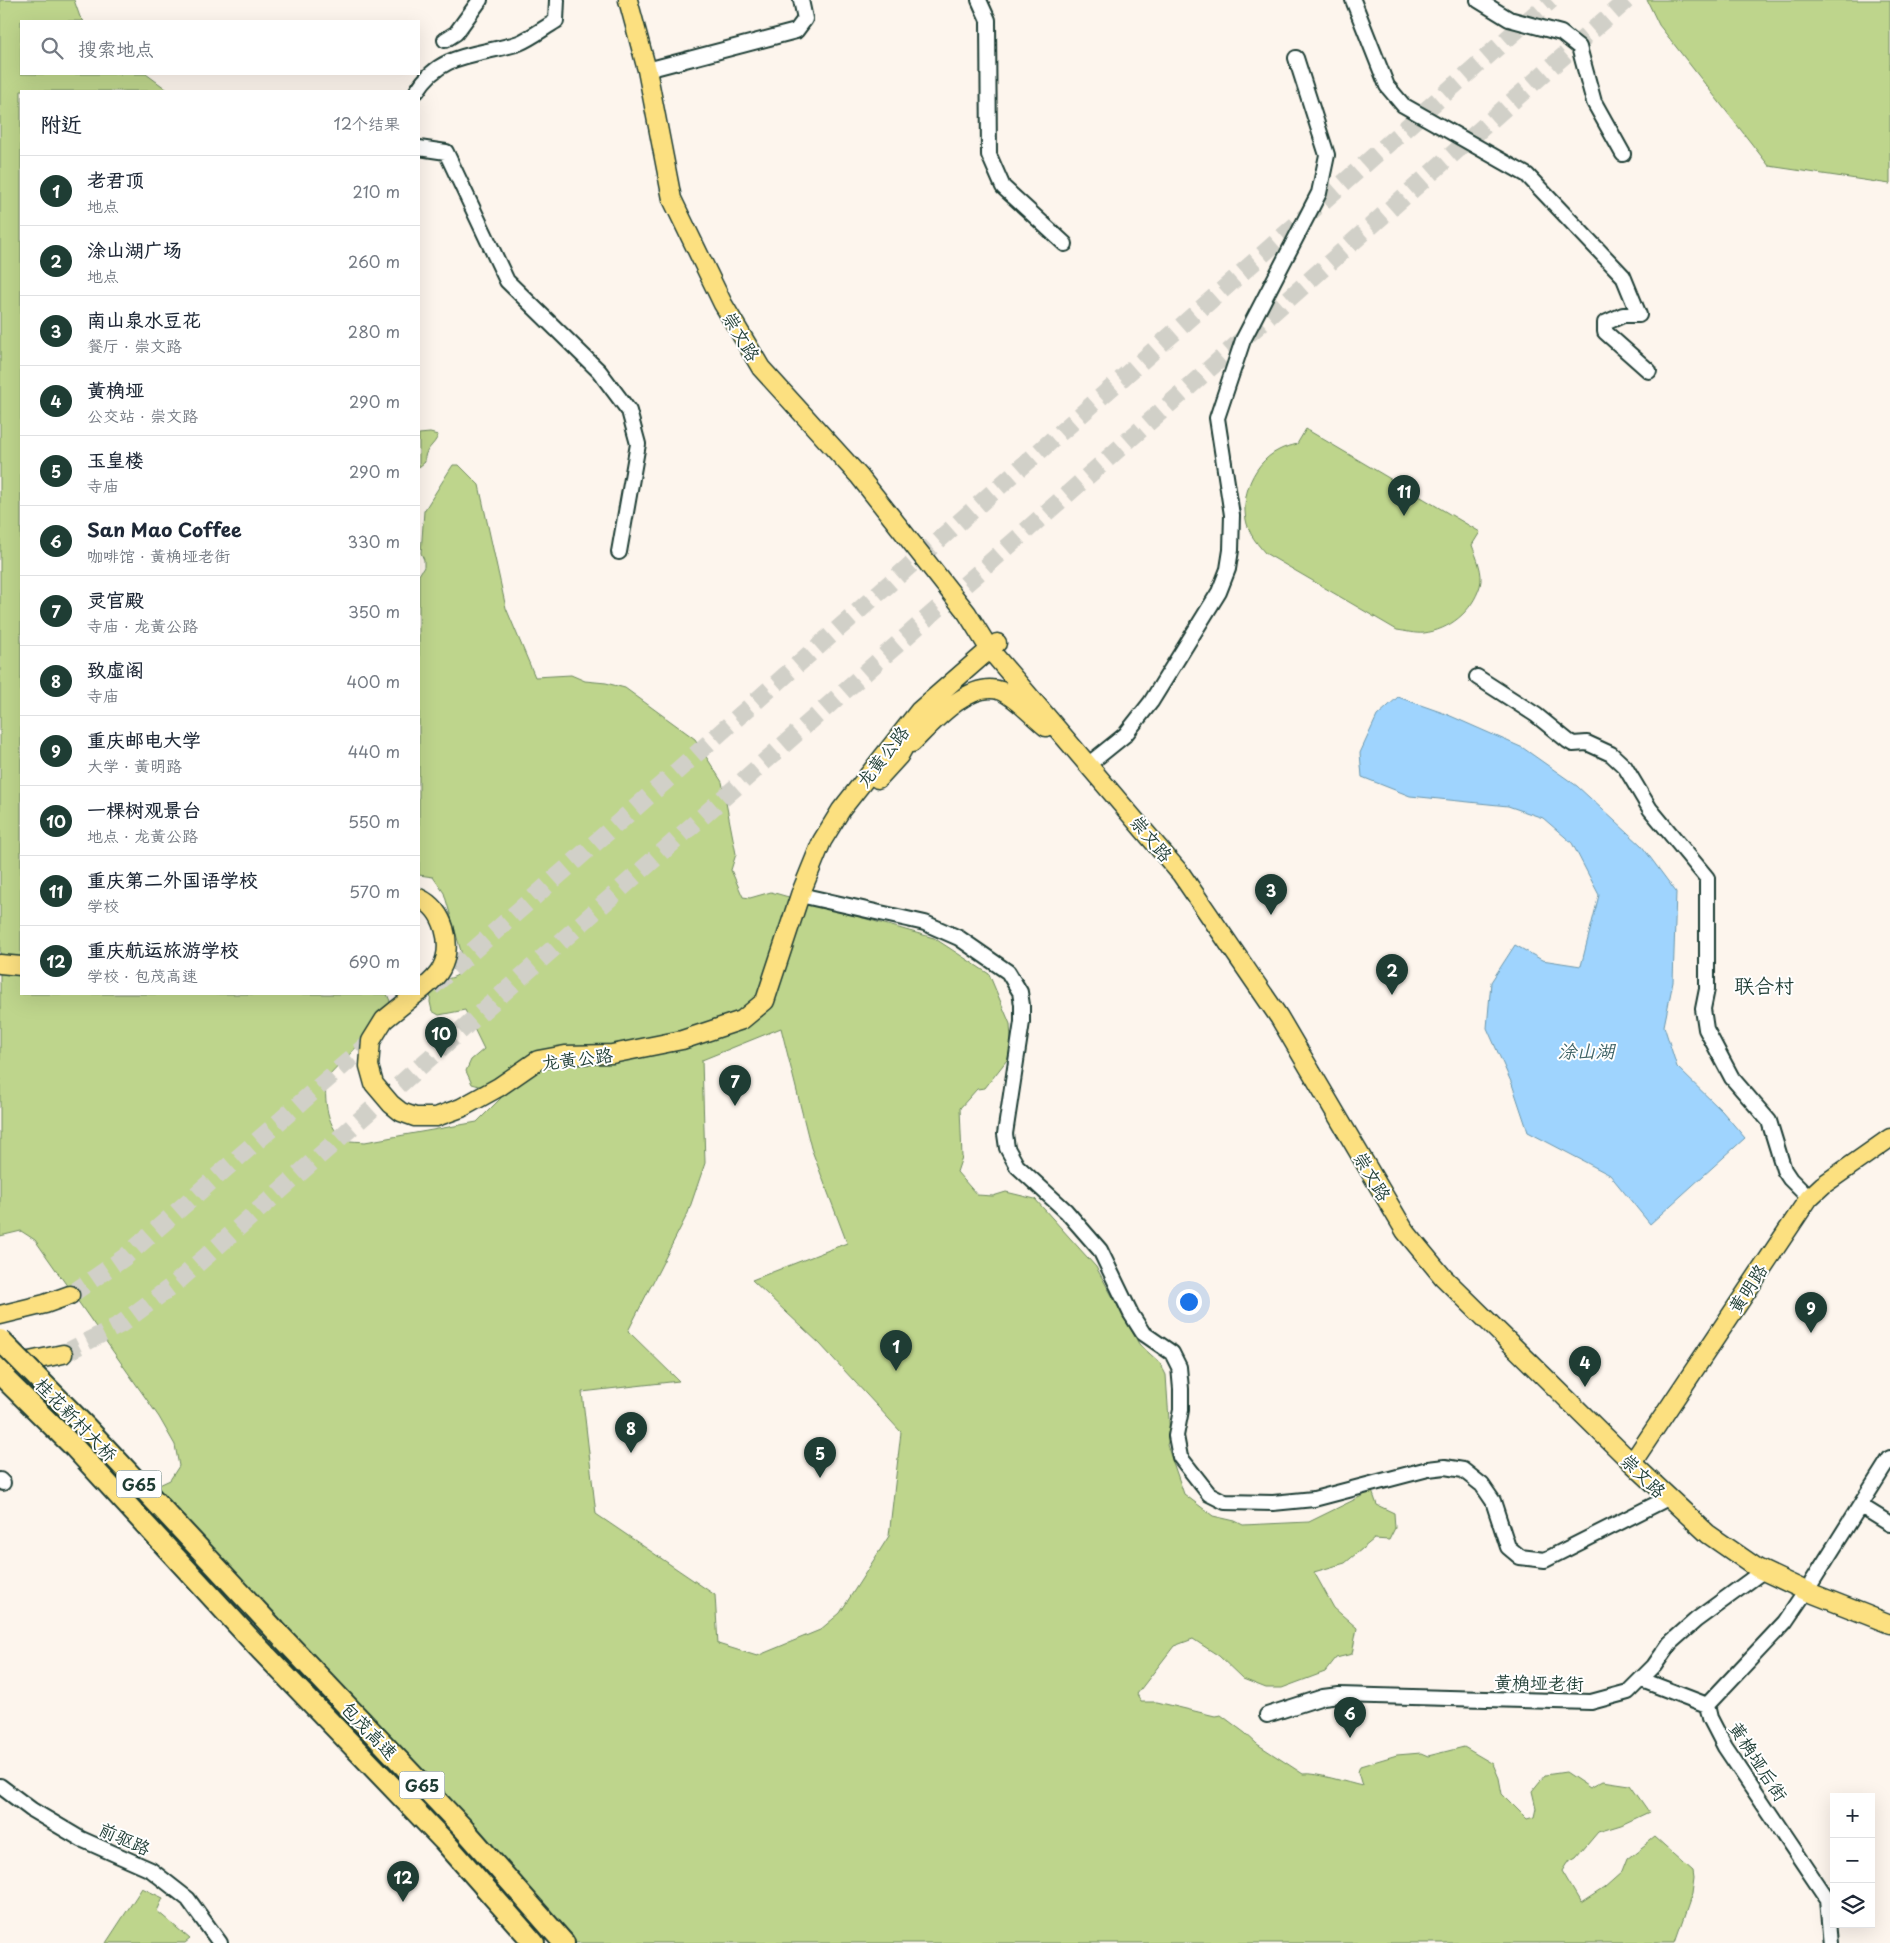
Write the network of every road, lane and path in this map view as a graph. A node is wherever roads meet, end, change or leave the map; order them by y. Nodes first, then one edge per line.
1 (480, 0) edge
2 (557, 0) edge
3 (628, 0) edge
4 (802, 0) edge
5 (979, 0) edge
6 (1353, 0) edge
7 (1478, 0) edge
8 (445, 40) dead end
9 (1296, 58) dead end
10 (647, 70) junction
11 (418, 90) edge
12 (420, 148) edge
13 (1623, 154) dead end
14 (1064, 244) dead end
15 (1650, 371) dead end
16 (619, 552) dead end
17 (996, 649) junction
18 (1477, 677) dead end
19 (891, 755) junction
20 (1094, 761) junction
21 (800, 895) junction
22 (420, 898) edge
23 (0, 964) edge
24 (20, 966) edge
25 (420, 991) edge
26 (415, 995) tunnel mouth
27 (1890, 1138) edge
28 (1808, 1198) junction
29 (70, 1295) tunnel mouth
30 (0, 1315) edge
31 (0, 1340) edge
32 (63, 1354) tunnel mouth
33 (0, 1367) edge
34 (0, 1374) edge
35 (1635, 1458) junction
36 (1890, 1458) edge
37 (1668, 1498) junction
38 (1861, 1506) junction
39 (1890, 1524) edge
40 (1764, 1571) junction
41 (1809, 1586) junction
42 (1890, 1613) edge
43 (1890, 1624) edge
44 (275, 1630) joint
45 (257, 1646) joint
46 (1642, 1680) junction
47 (1707, 1705) junction
48 (1267, 1715) dead end
49 (0, 1786) edge
50 (220, 1943) edge
51 (534, 1943) edge
52 (564, 1943) edge
53 (1832, 1943) edge

1 - 8 street
2 - 11 street
3 - 10 main road, 崇文路
4 - 10 street
5 - 14 street
6 - 15 street
7 - 13 street
9 - 20 street
10 - 17 main road, 崇文路
12 - 16 street
17 - 19 main road, 龙黄公路
17 - 20 main road, 崇文路
18 - 28 street
19 - 20 main road
19 - 21 main road, 龙黄公路
20 - 35 main road, 崇文路
21 - 26 main road, 龙黄公路
21 - 37 street
22 - 25 main road, 龙黄公路
23 - 24 main road
27 - 28 main road, 黄明路
28 - 35 main road, 黄明路
29 - 30 main road
31 - 44 highway, 桂花新村大桥 / G65, bridge
32 - 33 main road
34 - 45 highway, 桂花新村大桥 / G65
35 - 37 main road, 崇文路
35 - 41 main road, 崇文路
36 - 38 street
37 - 40 main road, 崇文路
38 - 39 street
38 - 41 street
40 - 41 main road, 崇文路
40 - 46 street, 黄桷垭老街
41 - 42 main road, 崇文路
41 - 43 main road, 崇文路
41 - 47 street
44 - 52 highway, 包茂高速 / G65
45 - 51 highway, 包茂高速 / G65
46 - 47 street
46 - 48 street, 黄桷垭老街
47 - 53 street, 黄桷垭后街
49 - 50 street, 前驱路

